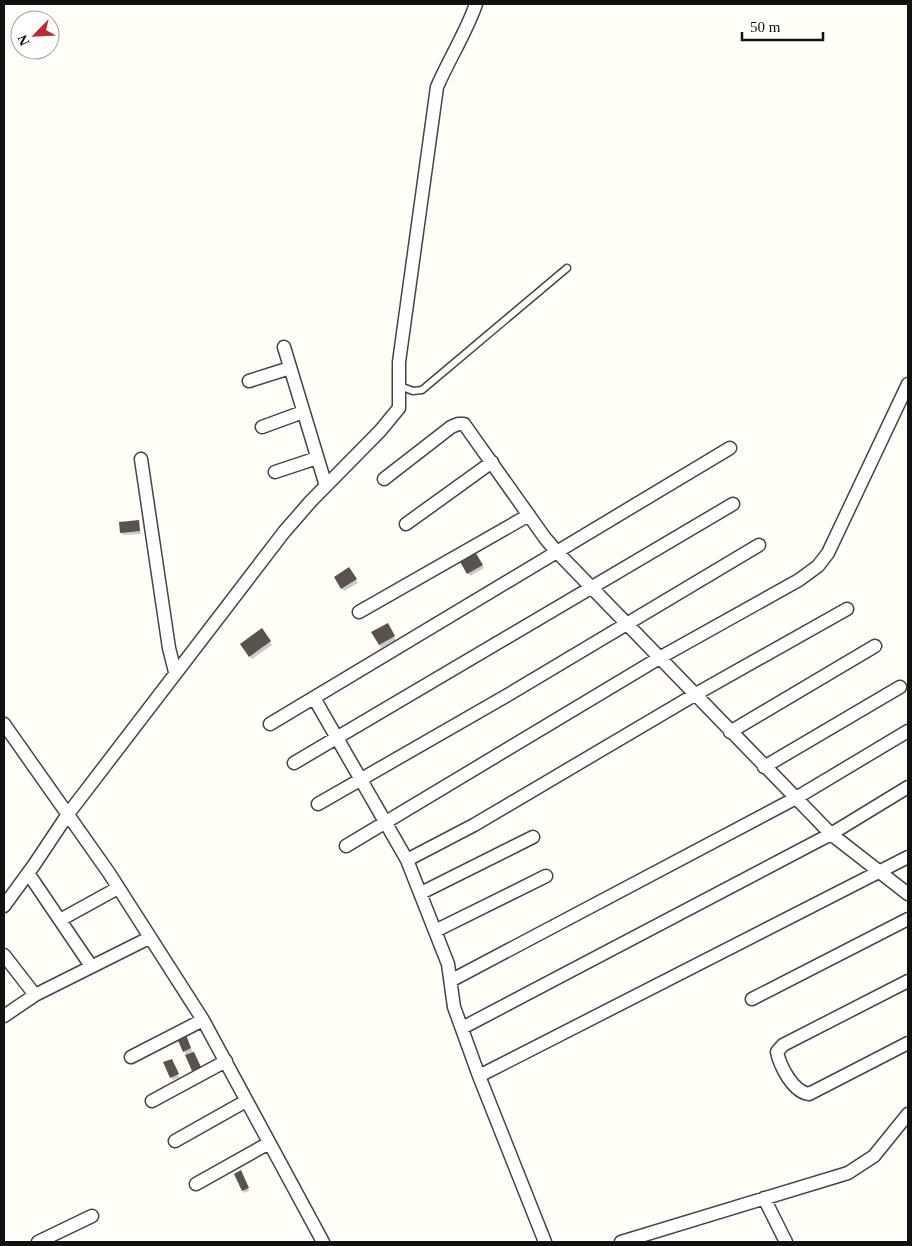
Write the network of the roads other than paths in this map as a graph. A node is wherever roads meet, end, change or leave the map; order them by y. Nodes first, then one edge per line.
1 (476, 4) edge
2 (567, 268) dead end
3 (284, 348) dead end
4 (290, 368) junction
5 (249, 381) dead end
6 (908, 384) edge
7 (400, 386) junction
8 (304, 412) junction
9 (262, 426) dead end
10 (730, 448) dead end
11 (141, 458) dead end
12 (317, 458) junction
13 (492, 462) junction
14 (275, 472) dead end
15 (384, 478) dead end
16 (326, 486) junction
17 (733, 504) dead end
18 (528, 515) junction
19 (406, 524) dead end
20 (759, 545) dead end
21 (557, 552) junction
22 (593, 588) junction
23 (847, 609) dead end
24 (359, 612) dead end
25 (628, 622) junction
26 (876, 646) dead end
27 (661, 657) junction
28 (175, 672) junction
29 (900, 687) dead end
30 (696, 694) junction
31 (314, 698) junction
32 (4, 724) edge
33 (270, 724) dead end
34 (908, 731) edge
35 (730, 732) junction
36 (337, 738) junction
37 (294, 763) dead end
38 (764, 767) junction
39 (361, 779) junction
40 (908, 788) edge
41 (796, 798) junction
42 (318, 804) dead end
43 (68, 814) junction
44 (385, 821) junction
45 (831, 834) junction
46 (533, 837) dead end
47 (346, 846) dead end
48 (908, 857) edge
49 (407, 860) junction
50 (879, 872) junction
51 (28, 873) junction
52 (546, 876) dead end
53 (118, 888) junction
54 (421, 892) junction
55 (908, 894) edge
56 (4, 906) edge
57 (908, 919) edge
58 (60, 920) junction
59 (435, 931) junction
60 (149, 938) junction
61 (4, 955) edge
62 (91, 966) junction
63 (452, 980) junction
64 (908, 981) edge
65 (35, 995) junction
66 (752, 999) dead end
67 (4, 1016) edge
68 (203, 1020) junction
69 (462, 1028) junction
70 (908, 1043) edge
71 (131, 1057) dead end
72 (226, 1061) junction
73 (479, 1076) junction
74 (152, 1101) dead end
75 (246, 1101) junction
76 (908, 1114) edge
77 (175, 1141) dead end
78 (269, 1143) junction
79 (196, 1184) dead end
80 (764, 1198) junction
81 (92, 1216) dead end
82 (38, 1242) edge
83 (323, 1242) edge
84 (545, 1242) edge
85 (621, 1242) edge
86 (786, 1242) edge

1 - 7 street
2 - 7 lane
3 - 4 street
4 - 5 street
4 - 8 street
6 - 27 street
7 - 16 street
8 - 9 street
8 - 12 street
10 - 21 street
11 - 28 street
12 - 14 street
12 - 16 street
13 - 15 street
13 - 18 street
13 - 19 street
16 - 28 street
17 - 22 street
18 - 21 street
18 - 24 street
20 - 25 street
21 - 22 street
21 - 31 street
22 - 25 street
22 - 36 street
23 - 30 street
25 - 27 street
25 - 39 street
26 - 35 street
27 - 30 street
27 - 44 street
28 - 43 street
29 - 38 street
30 - 35 street
30 - 49 street
31 - 33 street
31 - 36 street
32 - 43 street
34 - 41 street
35 - 38 street
36 - 37 street
36 - 39 street
38 - 41 street
39 - 42 street
39 - 44 street
40 - 45 street
41 - 45 street
41 - 63 street
43 - 51 street
43 - 53 street
44 - 47 street
44 - 49 street
45 - 50 street
45 - 69 street
46 - 54 street
48 - 50 street
49 - 54 street
50 - 55 street
50 - 73 street
51 - 56 street
51 - 58 street
52 - 59 street
53 - 58 street
53 - 60 street
54 - 59 street
57 - 66 street
58 - 62 street
59 - 63 street
60 - 62 street
60 - 68 street
61 - 65 street
62 - 65 street
63 - 69 street
64 - 70 street
65 - 67 street
68 - 71 street
68 - 72 street
69 - 73 street
72 - 74 street
72 - 75 street
73 - 84 street
75 - 77 street
75 - 78 street
76 - 80 street
78 - 79 street
78 - 83 street
80 - 85 street
80 - 86 street
81 - 82 street

